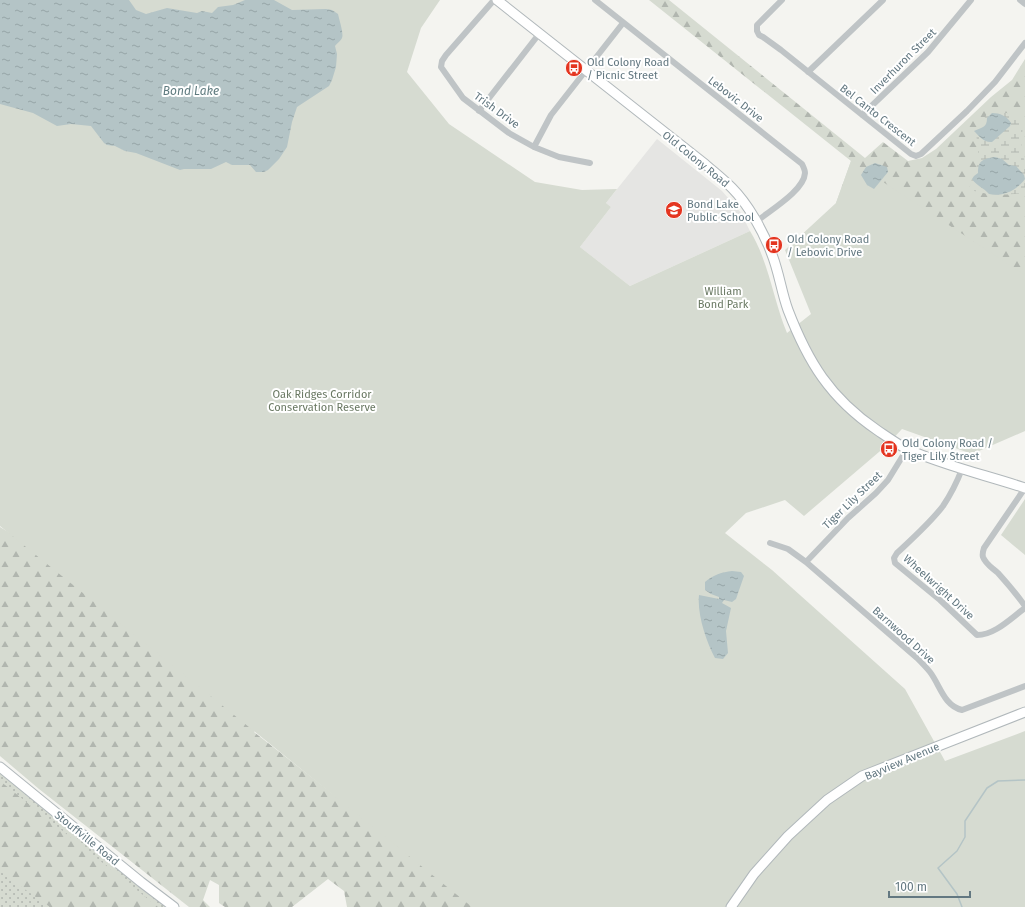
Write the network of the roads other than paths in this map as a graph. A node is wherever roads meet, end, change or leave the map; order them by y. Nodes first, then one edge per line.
1 (494, 0) edge
2 (497, 0) edge
3 (595, 0) edge
4 (782, 0) edge
5 (883, 0) edge
6 (971, 0) edge
7 (1020, 0) edge
8 (1025, 4) edge
9 (623, 23) junction
10 (539, 34) junction
11 (1025, 43) edge
12 (586, 70) junction
13 (808, 72) junction
14 (479, 111) junction
15 (862, 115) junction
16 (534, 147) junction
17 (590, 163) dead end
18 (756, 222) junction
19 (907, 449) junction
20 (962, 469) junction
21 (1025, 488) edge
22 (770, 543) dead end
23 (806, 562) junction
24 (1025, 607) edge
25 (1025, 686) edge
26 (1025, 712) edge
27 (0, 767) edge
28 (174, 907) edge
29 (731, 907) edge

1 - 14 street, Trish Drive
2 - 10 street, Old Colony Road
3 - 9 street, Lebovic Drive
4 - 13 street, Bel Canto Crescent
5 - 13 street
6 - 15 street, Inverhuron Street
7 - 8 street
9 - 12 street
9 - 18 street, Lebovic Drive
10 - 12 street, Old Colony Road
10 - 14 street
11 - 15 street, Bel Canto Crescent
12 - 16 street
12 - 18 street, Old Colony Road
13 - 15 street, Bel Canto Crescent
14 - 16 street, Trish Drive
16 - 17 street, Trish Drive
18 - 19 street, Old Colony Road
19 - 20 street, Old Colony Road
19 - 23 street, Tiger Lily Street
20 - 21 street, Old Colony Road
20 - 24 street, Wheelwright Drive
21 - 24 street
22 - 23 street, Barnwood Drive
23 - 25 street, Barnwood Drive
26 - 29 street, Bayview Avenue
27 - 28 street, Stouffville Road

